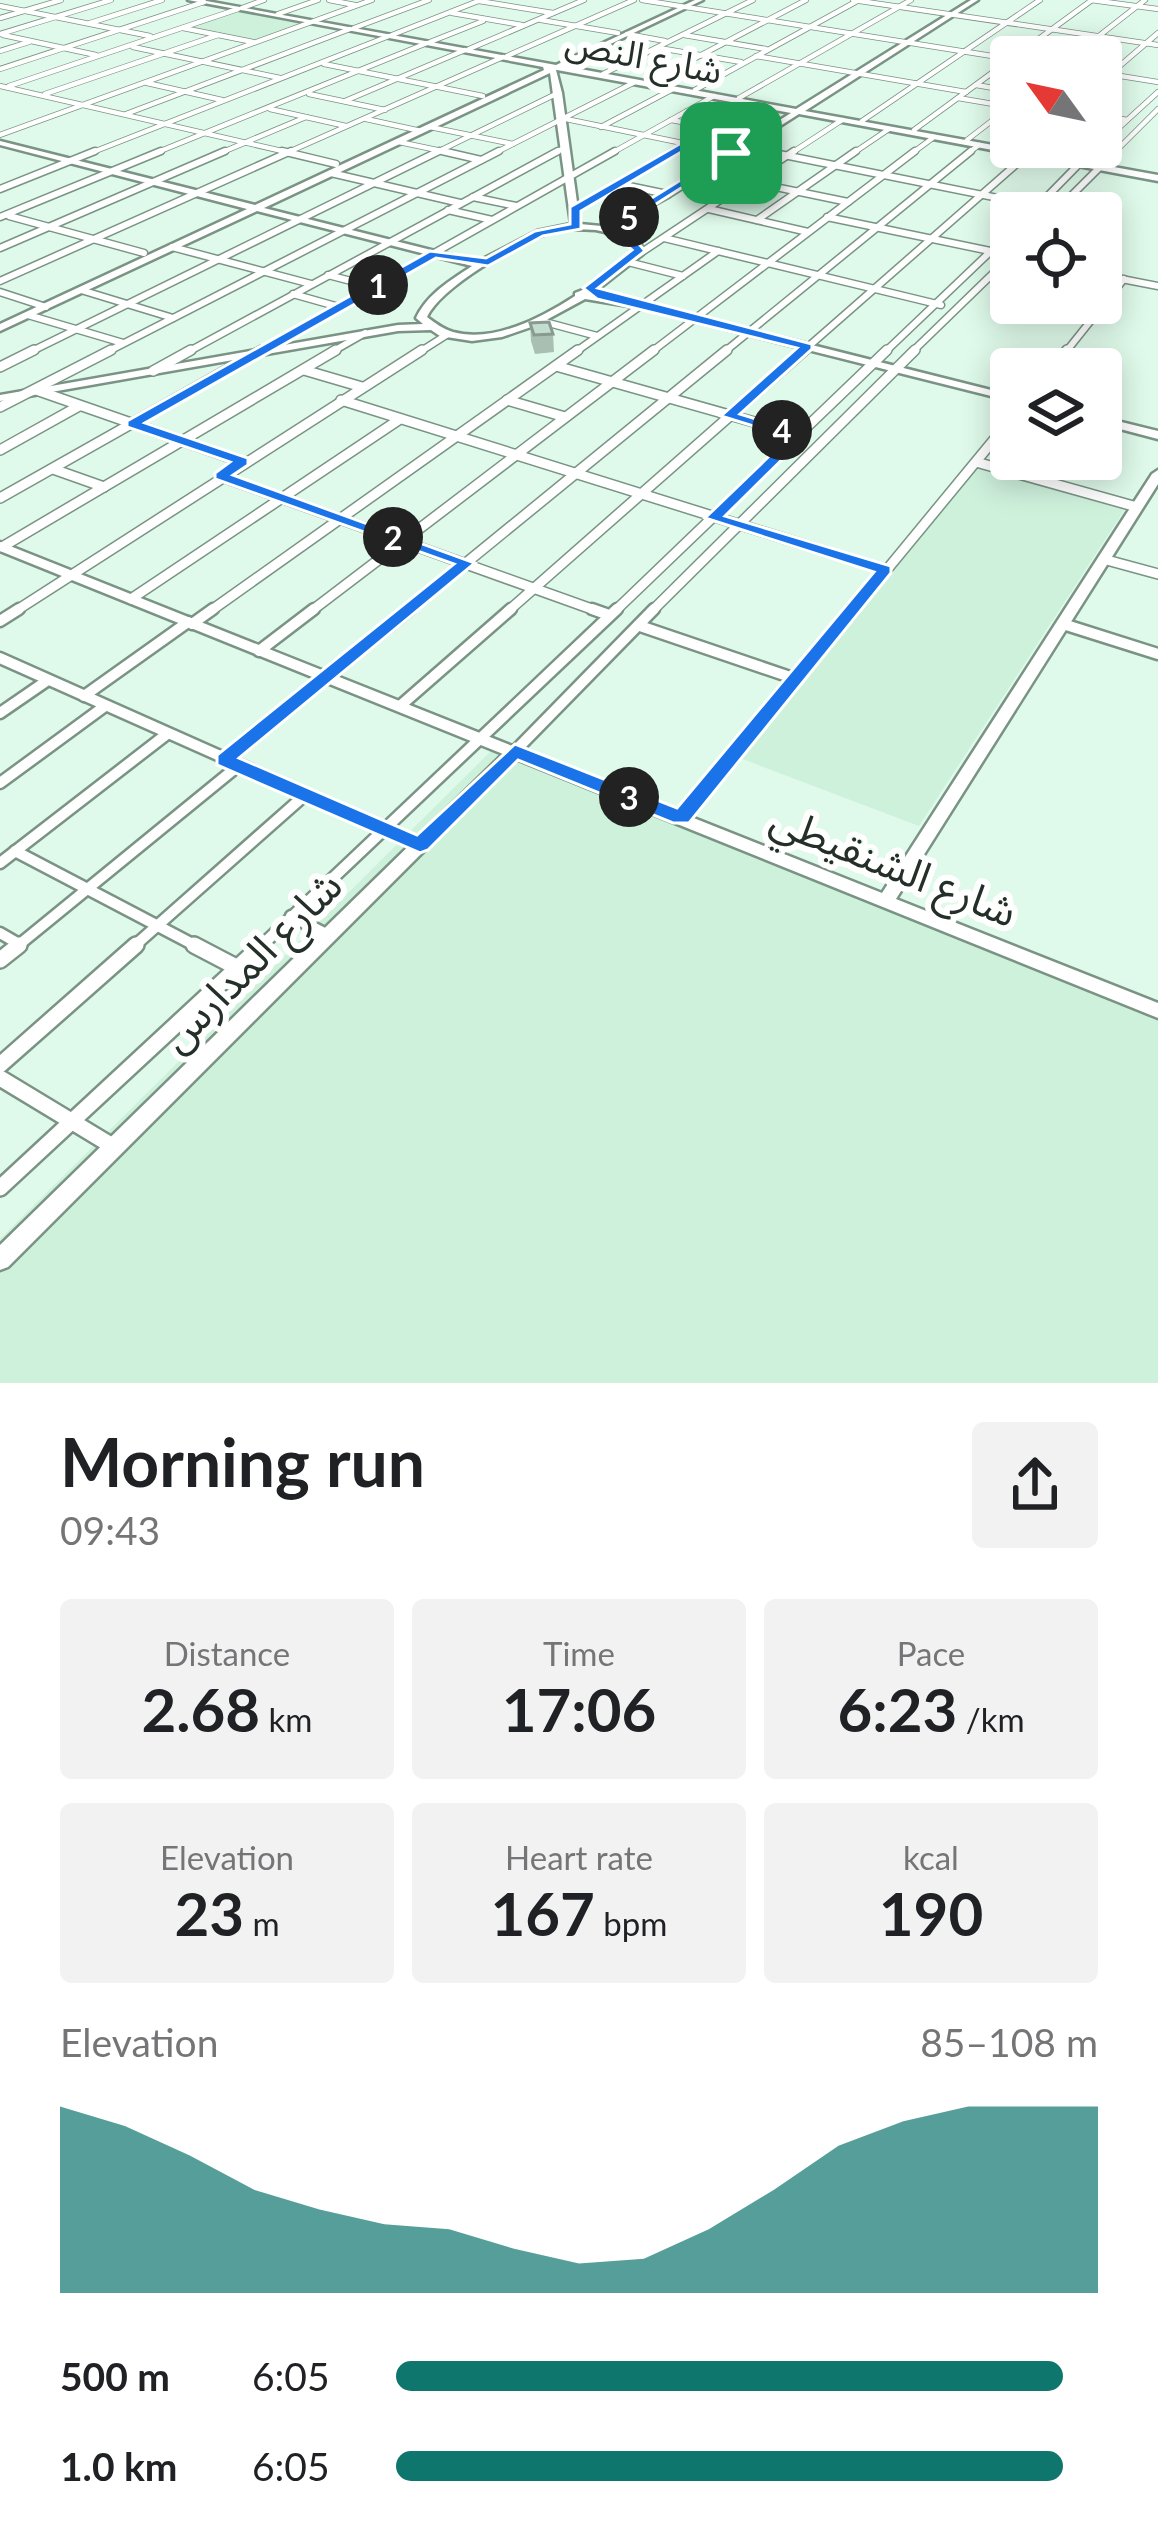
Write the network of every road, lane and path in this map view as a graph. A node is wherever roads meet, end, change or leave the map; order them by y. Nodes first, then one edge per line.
1 (61, 0) edge
2 (112, 0) edge
3 (162, 0) edge
4 (191, 0) edge
5 (264, 0) edge
6 (318, 0) edge
7 (329, 0) edge
8 (372, 0) edge
9 (428, 0) edge
10 (480, 0) edge
11 (532, 0) edge
12 (584, 0) edge
13 (638, 0) edge
14 (700, 0) edge
15 (753, 0) edge
16 (806, 0) edge
17 (857, 0) edge
18 (911, 0) edge
19 (972, 0) edge
20 (1040, 0) edge
21 (1092, 0) edge
22 (1144, 0) edge
23 (206, 1) edge
24 (1, 2) edge
25 (684, 4) edge
26 (358, 5) junction
27 (1136, 6) junction
28 (464, 7) junction
29 (516, 7) junction
30 (900, 7) junction
31 (240, 8) junction
32 (1158, 9) edge
33 (25, 11) junction
34 (449, 12) junction
35 (554, 13) junction
36 (278, 14) junction
37 (726, 14) junction
38 (952, 15) junction
39 (56, 17) junction
40 (0, 18) edge
41 (488, 19) junction
42 (538, 19) junction
43 (768, 20) junction
44 (313, 21) junction
45 (1007, 23) junction
46 (87, 24) junction
47 (524, 25) junction
48 (576, 26) junction
49 (810, 27) junction
50 (183, 28) junction
51 (352, 28) junction
52 (1051, 29) junction
53 (120, 30) junction
54 (622, 33) junction
55 (1158, 33) edge
56 (683, 34) junction
57 (854, 34) junction
58 (218, 35) junction
59 (391, 36) junction
60 (1042, 36) edge
61 (1098, 36) joint
62 (154, 37) junction
63 (266, 39) junction
64 (1122, 40) edge
65 (32, 41) junction
66 (256, 42) junction
67 (429, 42) junction
68 (669, 42) junction
69 (726, 42) junction
70 (908, 43) junction
71 (1146, 43) junction
72 (248, 45) junction
73 (1158, 45) edge
74 (128, 46) junction
75 (63, 48) junction
76 (300, 48) junction
77 (656, 48) junction
78 (769, 49) junction
79 (467, 50) junction
80 (0, 51) edge
81 (965, 52) junction
82 (287, 53) junction
83 (163, 54) junction
84 (990, 55) edge
85 (99, 56) junction
86 (700, 56) junction
87 (756, 56) junction
88 (336, 57) junction
89 (505, 57) junction
90 (202, 62) junction
91 (1122, 62) edge
92 (321, 63) junction
93 (744, 63) junction
94 (802, 64) junction
95 (552, 66) junction
96 (69, 67) junction
97 (0, 69) edge
98 (115, 70) junction
99 (241, 70) junction
100 (359, 71) junction
101 (603, 74) junction
102 (858, 74) junction
103 (990, 74) edge
104 (100, 76) junction
105 (1122, 76) edge
106 (283, 78) junction
107 (154, 79) junction
108 (398, 79) junction
109 (634, 82) junction
110 (1158, 82) edge
111 (647, 83) junction
112 (140, 84) junction
113 (918, 84) junction
114 (976, 85) junction
115 (438, 87) junction
116 (990, 87) edge
117 (2, 88) edge
118 (673, 89) junction
119 (694, 90) junction
120 (185, 92) junction
121 (247, 92) junction
122 (966, 92) junction
123 (1158, 92) edge
124 (306, 93) junction
125 (558, 93) junction
126 (41, 96) junction
127 (483, 96) junction
128 (714, 96) junction
129 (739, 98) junction
130 (958, 98) junction
131 (225, 101) junction
132 (286, 101) junction
133 (345, 101) junction
134 (756, 104) junction
135 (990, 104) edge
136 (83, 105) junction
137 (370, 106) junction
138 (267, 109) junction
139 (386, 110) junction
140 (1158, 110) edge
141 (687, 111) junction
142 (798, 111) junction
143 (123, 115) junction
144 (306, 117) junction
145 (365, 119) junction
146 (561, 119) junction
147 (730, 119) junction
148 (1122, 119) edge
149 (670, 120) junction
150 (842, 120) junction
151 (1128, 120) junction
152 (862, 121) junction
153 (332, 123) junction
154 (990, 123) edge
155 (165, 124) junction
156 (1122, 125) edge
157 (348, 126) junction
158 (601, 127) junction
159 (714, 128) junction
160 (421, 129) junction
161 (889, 129) junction
162 (914, 130) junction
163 (205, 134) junction
164 (471, 135) junction
165 (642, 136) junction
166 (934, 137) junction
167 (0, 139) edge
168 (968, 140) junction
169 (399, 142) junction
170 (245, 143) junction
171 (513, 144) junction
172 (686, 144) junction
173 (990, 144) edge
174 (980, 145) junction
175 (1122, 145) edge
176 (990, 146) edge
177 (741, 147) junction
178 (565, 148) junction
179 (439, 151) junction
180 (289, 153) junction
181 (731, 153) junction
182 (789, 156) junction
183 (482, 160) junction
184 (71, 161) junction
185 (836, 166) junction
186 (334, 168) junction
187 (1007, 168) edge
188 (1074, 168) edge
189 (1099, 168) edge
190 (1112, 168) edge
191 (112, 172) junction
192 (883, 175) junction
193 (569, 176) junction
194 (1158, 176) edge
195 (154, 182) junction
196 (751, 182) junction
197 (374, 183) junction
198 (0, 184) edge
199 (619, 184) junction
200 (680, 185) junction
201 (931, 185) junction
202 (798, 192) junction
203 (1051, 192) edge
204 (1075, 192) edge
205 (417, 193) junction
206 (198, 194) junction
207 (667, 194) junction
208 (980, 195) junction
209 (473, 196) junction
210 (730, 196) junction
211 (990, 198) edge
212 (848, 202) junction
213 (460, 203) junction
214 (517, 206) junction
215 (251, 207) junction
216 (574, 209) junction
217 (709, 209) junction
218 (448, 210) junction
219 (2, 215) edge
220 (827, 217) junction
221 (300, 219) junction
222 (493, 220) junction
223 (757, 220) junction
224 (577, 226) junction
225 (49, 227) junction
226 (617, 228) junction
227 (877, 228) junction
228 (344, 230) junction
229 (808, 232) junction
230 (664, 238) junction
231 (93, 239) junction
232 (931, 239) junction
233 (389, 242) junction
234 (172, 247) junction
235 (0, 248) edge
236 (718, 251) junction
237 (990, 251) edge
238 (990, 252) edge
239 (144, 253) junction
240 (434, 254) junction
241 (218, 260) junction
242 (631, 260) junction
243 (464, 261) junction
244 (488, 262) junction
245 (768, 263) junction
246 (475, 271) junction
247 (263, 272) junction
248 (328, 275) junction
249 (819, 275) junction
250 (683, 276) junction
251 (990, 277) edge
252 (1124, 279) joint
253 (0, 280) edge
254 (310, 284) junction
255 (1158, 286) edge
256 (374, 287) junction
257 (873, 289) junction
258 (81, 290) junction
259 (584, 291) junction
260 (0, 292) edge
261 (293, 294) junction
262 (128, 304) junction
263 (936, 304) junction
264 (41, 305) junction
265 (641, 305) junction
266 (339, 307) junction
267 (958, 309) junction
268 (421, 314) junction
269 (28, 315) junction
270 (173, 318) junction
271 (694, 318) junction
272 (541, 321) junction
273 (0, 324) edge
274 (430, 327) junction
275 (398, 328) junction
276 (76, 329) junction
277 (365, 333) junction
278 (751, 333) junction
279 (448, 334) junction
280 (597, 337) junction
281 (123, 344) junction
282 (807, 346) junction
283 (1069, 348) edge
284 (262, 351) junction
285 (874, 363) junction
286 (556, 366) junction
287 (0, 367) edge
288 (896, 369) junction
289 (153, 370) junction
290 (304, 370) junction
291 (611, 382) junction
292 (362, 387) junction
293 (33, 392) junction
294 (990, 393) edge
295 (0, 398) edge
296 (669, 398) junction
297 (341, 400) junction
298 (507, 400) junction
299 (80, 406) junction
300 (0, 407) edge
301 (729, 416) junction
302 (565, 417) junction
303 (400, 418) junction
304 (132, 424) junction
305 (1122, 425) edge
306 (1158, 434) edge
307 (800, 435) junction
308 (455, 436) junction
309 (183, 441) junction
310 (990, 445) edge
311 (0, 449) edge
312 (517, 455) junction
313 (243, 461) junction
314 (976, 462) junction
315 (53, 469) junction
316 (577, 474) junction
317 (1158, 474) edge
318 (220, 476) junction
319 (104, 488) junction
320 (639, 494) junction
321 (0, 498) edge
322 (281, 498) junction
323 (1137, 506) junction
324 (713, 518) junction
325 (340, 519) junction
326 (736, 525) junction
327 (404, 541) junction
328 (1, 547) edge
329 (1103, 559) junction
330 (466, 563) junction
331 (885, 570) junction
332 (73, 574) junction
333 (1158, 574) edge
334 (534, 587) junction
335 (131, 599) junction
336 (609, 614) junction
337 (0, 621) edge
338 (190, 622) junction
339 (1064, 624) junction
340 (640, 626) junction
341 (260, 651) junction
342 (1158, 654) edge
343 (0, 658) edge
344 (326, 677) junction
345 (796, 679) junction
346 (48, 680) junction
347 (84, 696) junction
348 (105, 706) junction
349 (400, 706) junction
350 (0, 713) edge
351 (167, 734) junction
352 (479, 737) junction
353 (515, 751) junction
354 (231, 763) junction
355 (0, 783) edge
356 (304, 795) junction
357 (681, 818) junction
358 (385, 831) junction
359 (420, 845) junction
360 (15, 851) junction
361 (0, 862) edge
362 (90, 890) junction
363 (886, 901) junction
364 (291, 916) junction
365 (157, 926) junction
366 (0, 933) edge
367 (328, 935) junction
368 (19, 944) junction
369 (0, 959) edge
370 (238, 968) junction
371 (1158, 1011) edge
372 (0, 1066) edge
373 (0, 1078) edge
374 (70, 1120) junction
375 (114, 1147) junction
376 (0, 1188) edge
377 (0, 1260) edge

1 - 33 street
2 - 39 street
3 - 46 street
4 - 23 street, شارع النص
5 - 31 street
6 - 36 street
7 - 26 street
8 - 26 street
9 - 28 street
9 - 51 street
10 - 28 street
10 - 29 street
11 - 29 street
12 - 35 street
13 - 25 street
13 - 48 street
14 - 25 street
15 - 37 street
16 - 43 street
17 - 30 street
17 - 49 street
18 - 30 street
19 - 38 street
20 - 45 street
21 - 27 street
21 - 52 street
22 - 27 street
23 - 31 street, شارع النص
23 - 53 street
24 - 33 street
25 - 37 street
25 - 54 street
26 - 44 street
27 - 32 street
27 - 61 street
28 - 34 street
29 - 35 street
30 - 38 street
30 - 57 street
31 - 36 street, شارع النص
31 - 44 street, شارع النص
31 - 50 street
33 - 39 street
33 - 40 street
34 - 41 street
34 - 59 street
35 - 42 street
36 - 44 street, شارع النص
37 - 43 street
37 - 56 street
38 - 45 street
38 - 70 street
39 - 46 street
39 - 65 street
41 - 47 street
41 - 67 street
42 - 47 street
42 - 48 street
43 - 49 street
43 - 69 street
44 - 51 street, شارع النص
44 - 63 street
45 - 52 street
45 - 81 street
46 - 53 street
47 - 79 street
48 - 54 street
48 - 89 street
49 - 57 street
49 - 78 street
50 - 58 street
50 - 62 street
51 - 59 street, شارع النص
51 - 76 street
52 - 60 street
52 - 61 street
53 - 62 street
53 - 75 street
54 - 68 street
54 - 95 street
55 - 71 street
56 - 68 street
56 - 69 street
57 - 70 street
57 - 94 street
58 - 66 street
58 - 83 street
59 - 67 street, شارع النص
59 - 88 street
62 - 74 street
63 - 66 street
63 - 76 street
64 - 71 street
65 - 75 street
65 - 80 street
66 - 72 street
67 - 79 street, شارع النص
67 - 100 street
68 - 77 street
69 - 78 street
69 - 86 street
70 - 81 street
70 - 102 street
71 - 73 street
71 - 91 street
72 - 82 street
72 - 90 street
74 - 83 street
74 - 85 street
75 - 85 street
75 - 97 street
76 - 82 street
76 - 88 street
77 - 86 street
77 - 101 street
78 - 87 street
79 - 89 street, شارع النص
79 - 108 street
81 - 84 street
81 - 113 street
82 - 99 street
83 - 90 street
83 - 98 street
85 - 96 street
86 - 93 street
86 - 111 street
87 - 93 street
87 - 94 street
88 - 92 street
89 - 95 street, شارع النص
89 - 115 street
90 - 99 street
90 - 107 street
92 - 100 street
92 - 106 street
93 - 119 street
94 - 102 street
94 - 129 street
95 - 101 street, شارع النص
95 - 109 street, شارع النص
95 - 125 street
95 - 127 street
95 - 160 street
96 - 104 street
96 - 117 street
98 - 104 street
98 - 107 street
99 - 106 street
99 - 120 street
100 - 108 street
100 - 124 street
101 - 111 street, شارع النص
102 - 113 street
102 - 142 street
103 - 114 street
104 - 112 street
104 - 126 street
105 - 110 street
106 - 121 street
107 - 112 street
108 - 115 street
108 - 133 street
109 - 111 street, شارع النص
109 - 146 street
111 - 118 street, شارع النص
111 - 119 street, شارع النص
112 - 120 street
112 - 136 street
113 - 122 street
113 - 152 street
114 - 116 street
114 - 122 street
115 - 127 street
115 - 139 street
117 - 126 street
118 - 128 street, شارع النص
118 - 158 street
119 - 129 street, شارع النص
120 - 131 street
120 - 143 street
121 - 131 street
121 - 132 street
122 - 130 street
123 - 151 street
124 - 132 street
124 - 133 street
125 - 146 street
125 - 164 street
126 - 136 street
127 - 160 street
128 - 134 street, شارع النص
128 - 141 street
129 - 142 street, شارع النص
130 - 135 street
130 - 162 street
131 - 155 street
132 - 138 street
133 - 137 street
134 - 142 street, شارع النص
134 - 147 street
136 - 143 street
136 - 167 street
137 - 139 street
137 - 153 street
138 - 144 street
138 - 163 street
139 - 145 street
140 - 175 street
141 - 147 street
141 - 149 street
142 - 150 street, شارع النص
142 - 152 street, شارع النص
142 - 177 street
143 - 155 street
144 - 153 street
144 - 170 street
145 - 157 street
145 - 160 street
146 - 158 street
146 - 171 street
146 - 178 street
147 - 159 street
148 - 151 street
149 - 159 street
149 - 165 street
150 - 161 street, شارع النص
150 - 182 street
151 - 156 street
152 - 162 street, شارع النص
153 - 157 street
154 - 168 street
155 - 163 street
155 - 184 street
157 - 180 street
158 - 165 street
159 - 172 street
160 - 164 street
160 - 169 street
160 - 186 street
161 - 166 street, شارع النص
161 - 185 street
162 - 168 street, شارع النص
163 - 170 street
163 - 191 street
164 - 171 street
164 - 179 street
165 - 172 street
165 - 193 street
166 - 174 street, شارع النص
166 - 192 street
167 - 184 street
168 - 173 street, شارع النص
169 - 179 street
169 - 186 street
170 - 180 street
170 - 195 street
171 - 183 street
172 - 181 street
172 - 199 street
174 - 176 street, شارع النص
174 - 201 street
177 - 181 street
177 - 182 street
178 - 193 street
178 - 209 street
179 - 183 street
179 - 197 street
180 - 186 street
180 - 206 street
181 - 200 street
182 - 185 street
182 - 196 street
183 - 205 street
184 - 191 street
184 - 198 street
185 - 192 street
185 - 202 street
186 - 197 street
186 - 215 street
187 - 208 street
188 - 203 street
189 - 204 street
190 - 194 street, شارع النص
191 - 195 street
191 - 219 street
192 - 201 street
192 - 212 street
193 - 214 street
193 - 216 street
195 - 206 street
195 - 225 street
196 - 202 street
196 - 210 street
197 - 205 street
197 - 221 street
199 - 207 street
199 - 216 street
200 - 207 street
200 - 210 street
201 - 208 street
201 - 227 street
202 - 212 street
202 - 223 street
205 - 213 street
205 - 228 street
206 - 215 street
206 - 231 street
207 - 226 street
208 - 211 street
208 - 232 street
209 - 213 street
209 - 214 street
210 - 217 street
212 - 220 street
213 - 218 street
214 - 222 street
215 - 221 street
215 - 234 street
215 - 239 street
216 - 224 street
217 - 223 street
217 - 230 street
218 - 222 street
218 - 233 street
219 - 225 street
220 - 227 street
220 - 229 street
221 - 228 street
221 - 241 street
222 - 240 street
223 - 229 street
224 - 226 street
224 - 244 street
225 - 231 street
225 - 235 street
226 - 242 street
227 - 232 street
227 - 249 street
228 - 233 street
228 - 247 street
229 - 245 street
230 - 236 street
230 - 242 street
231 - 239 street
231 - 253 street
232 - 237 street
232 - 257 street
233 - 240 street
233 - 248 street
234 - 241 street
234 - 258 street
236 - 245 street
236 - 250 street
238 - 263 street, شارع المدارس
239 - 264 street
240 - 243 street
240 - 256 street
241 - 247 street
241 - 262 street
242 - 250 street
242 - 259 street
243 - 244 street
243 - 246 street
244 - 246 street
245 - 249 street
245 - 271 street
246 - 268 street
247 - 254 street
247 - 270 street
248 - 254 street
248 - 256 street
249 - 257 street
249 - 278 street
250 - 265 street
251 - 267 street, شارع المدارس
252 - 255 street
252 - 283 street
254 - 261 street
256 - 266 street
257 - 263 street
257 - 282 street
258 - 262 street
258 - 264 street
259 - 265 street
259 - 272 street
260 - 264 street
261 - 266 street
261 - 289 street
262 - 270 street
262 - 276 street
263 - 267 street
263 - 285 street, شارع المدارس
264 - 269 street
264 - 273 street
265 - 271 street
265 - 280 street
266 - 284 street
267 - 288 street, شارع المدارس
268 - 274 street
268 - 275 street
269 - 273 street
269 - 276 street
270 - 281 street
271 - 278 street
271 - 291 street
272 - 279 street
272 - 280 street
274 - 275 street
274 - 279 street
275 - 277 street
276 - 281 street
276 - 287 street
277 - 284 street
277 - 290 street
278 - 282 street
278 - 296 street
279 - 292 street
280 - 286 street
281 - 293 street
282 - 285 street
282 - 301 street
284 - 289 street
284 - 304 street
285 - 288 street
285 - 307 street, شارع المدارس
286 - 291 street
286 - 298 street
288 - 294 street
288 - 326 street, شارع المدارس
289 - 293 street
290 - 292 street
290 - 309 street
291 - 296 street
291 - 302 street
292 - 297 street
293 - 295 street
293 - 299 street
293 - 300 street
296 - 301 street
296 - 316 street
297 - 303 street
297 - 313 street
298 - 302 street
298 - 308 street
299 - 304 street
299 - 311 street
301 - 307 street
301 - 320 street
302 - 312 street
303 - 308 street
303 - 322 street
304 - 309 street
304 - 315 street
305 - 306 street
307 - 324 street, شارع المدارس
308 - 312 street
308 - 325 street
309 - 313 street
309 - 319 street
310 - 314 street
312 - 316 street
312 - 327 street
313 - 318 street
314 - 323 street
314 - 331 street
315 - 319 street
315 - 321 street
316 - 320 street
316 - 330 street
317 - 323 street
318 - 322 street
318 - 332 street
319 - 328 street
320 - 324 street
320 - 334 street
322 - 325 street
322 - 335 street
323 - 329 street
324 - 326 street
324 - 336 street, شارع المدارس
325 - 327 street
325 - 338 street
326 - 331 street
326 - 340 street, شارع المدارس
327 - 330 street
327 - 341 street
328 - 332 street, شارع الشنقيطي
329 - 333 street
329 - 339 street
330 - 334 street
330 - 344 street
331 - 345 street
332 - 335 street, شارع الشنقيطي
332 - 337 street
334 - 336 street
334 - 349 street
335 - 338 street, شارع الشنقيطي
336 - 352 street, شارع المدارس
338 - 341 street, شارع الشنقيطي
338 - 347 street
339 - 342 street
339 - 363 street
340 - 345 street
340 - 353 street, شارع المدارس
341 - 344 street, شارع الشنقيطي
343 - 346 street
344 - 349 street, شارع الشنقيطي
344 - 354 street
345 - 357 street
346 - 347 street
346 - 350 street
347 - 348 street
348 - 351 street
348 - 355 street
349 - 352 street, شارع الشنقيطي
351 - 354 street
351 - 360 street
352 - 353 street, شارع الشنقيطي
352 - 358 street, شارع المدارس
353 - 357 street, شارع الشنقيطي
353 - 359 street, شارع المدارس
354 - 356 street
354 - 362 street
356 - 358 street
356 - 365 street
357 - 363 street, شارع الشنقيطي
358 - 359 street
358 - 364 street, شارع المدارس
359 - 367 street, شارع المدارس
360 - 361 street
360 - 362 street
362 - 365 street
362 - 368 street
363 - 371 street, شارع الشنقيطي
364 - 367 street
364 - 370 street, شارع المدارس
365 - 370 street
365 - 372 street
366 - 368 street
367 - 375 street, شارع المدارس
368 - 369 street
370 - 374 street, شارع المدارس
373 - 374 street
374 - 375 street
374 - 376 street, شارع المدارس
375 - 377 street, شارع المدارس

